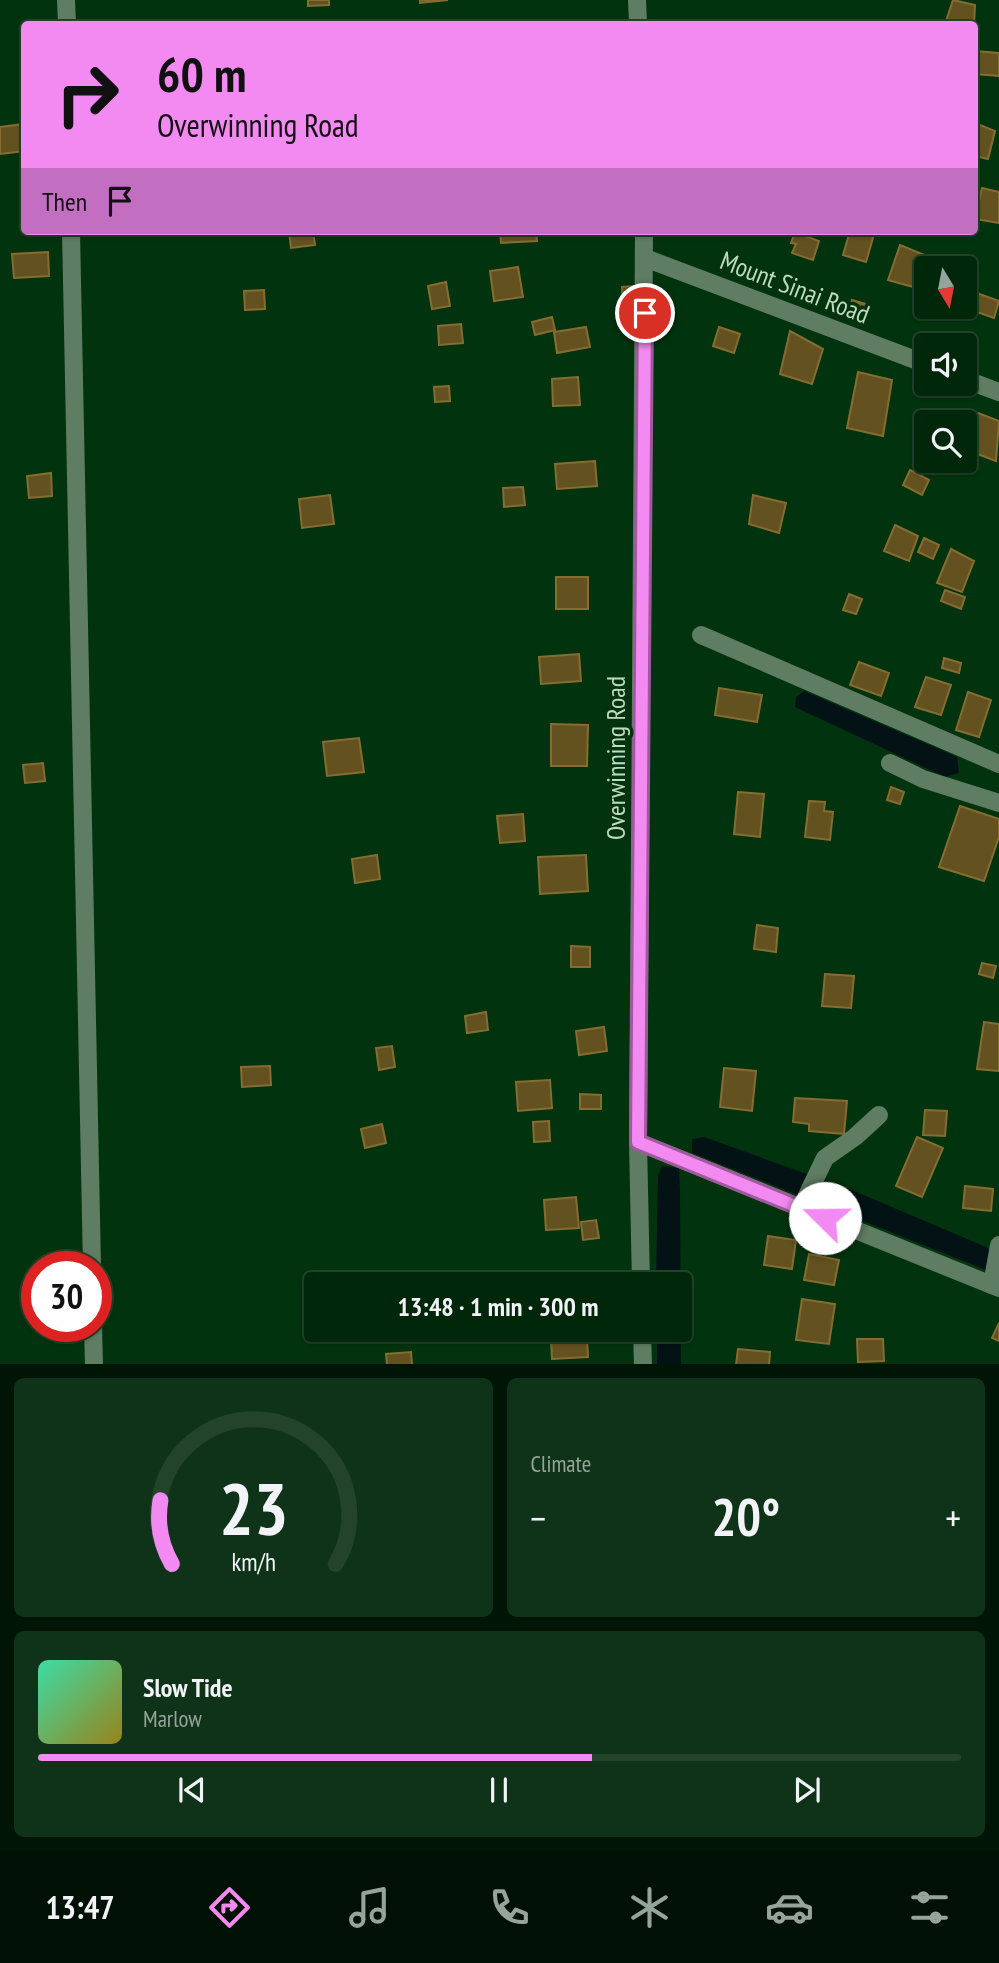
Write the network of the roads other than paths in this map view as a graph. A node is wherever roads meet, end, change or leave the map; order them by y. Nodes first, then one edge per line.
1 (66, 0) edge
2 (637, 0) edge
3 (67, 21) edge
4 (638, 21) edge
5 (71, 235) edge
6 (644, 235) edge
7 (645, 258) junction
8 (914, 360) edge
9 (977, 384) edge
10 (999, 392) edge
11 (701, 635) dead end
12 (890, 763) dead end
13 (999, 764) edge
14 (999, 803) edge
15 (879, 1115) dead end
16 (638, 1142) junction
17 (803, 1205) junction
18 (999, 1245) edge
19 (92, 1251) edge
20 (641, 1272) edge
21 (995, 1287) edge
22 (93, 1342) edge
23 (642, 1342) edge
24 (94, 1364) edge
25 (643, 1364) edge

1 - 3 street
2 - 4 street
5 - 19 street
6 - 7 street, Overwinning Road
7 - 8 street, Mount Sinai Road
7 - 16 street, Overwinning Road
9 - 10 street
11 - 13 street
12 - 14 street
15 - 17 street
16 - 17 street
16 - 20 street, Overwinning Road
17 - 21 street
18 - 21 street
22 - 24 street
23 - 25 street

